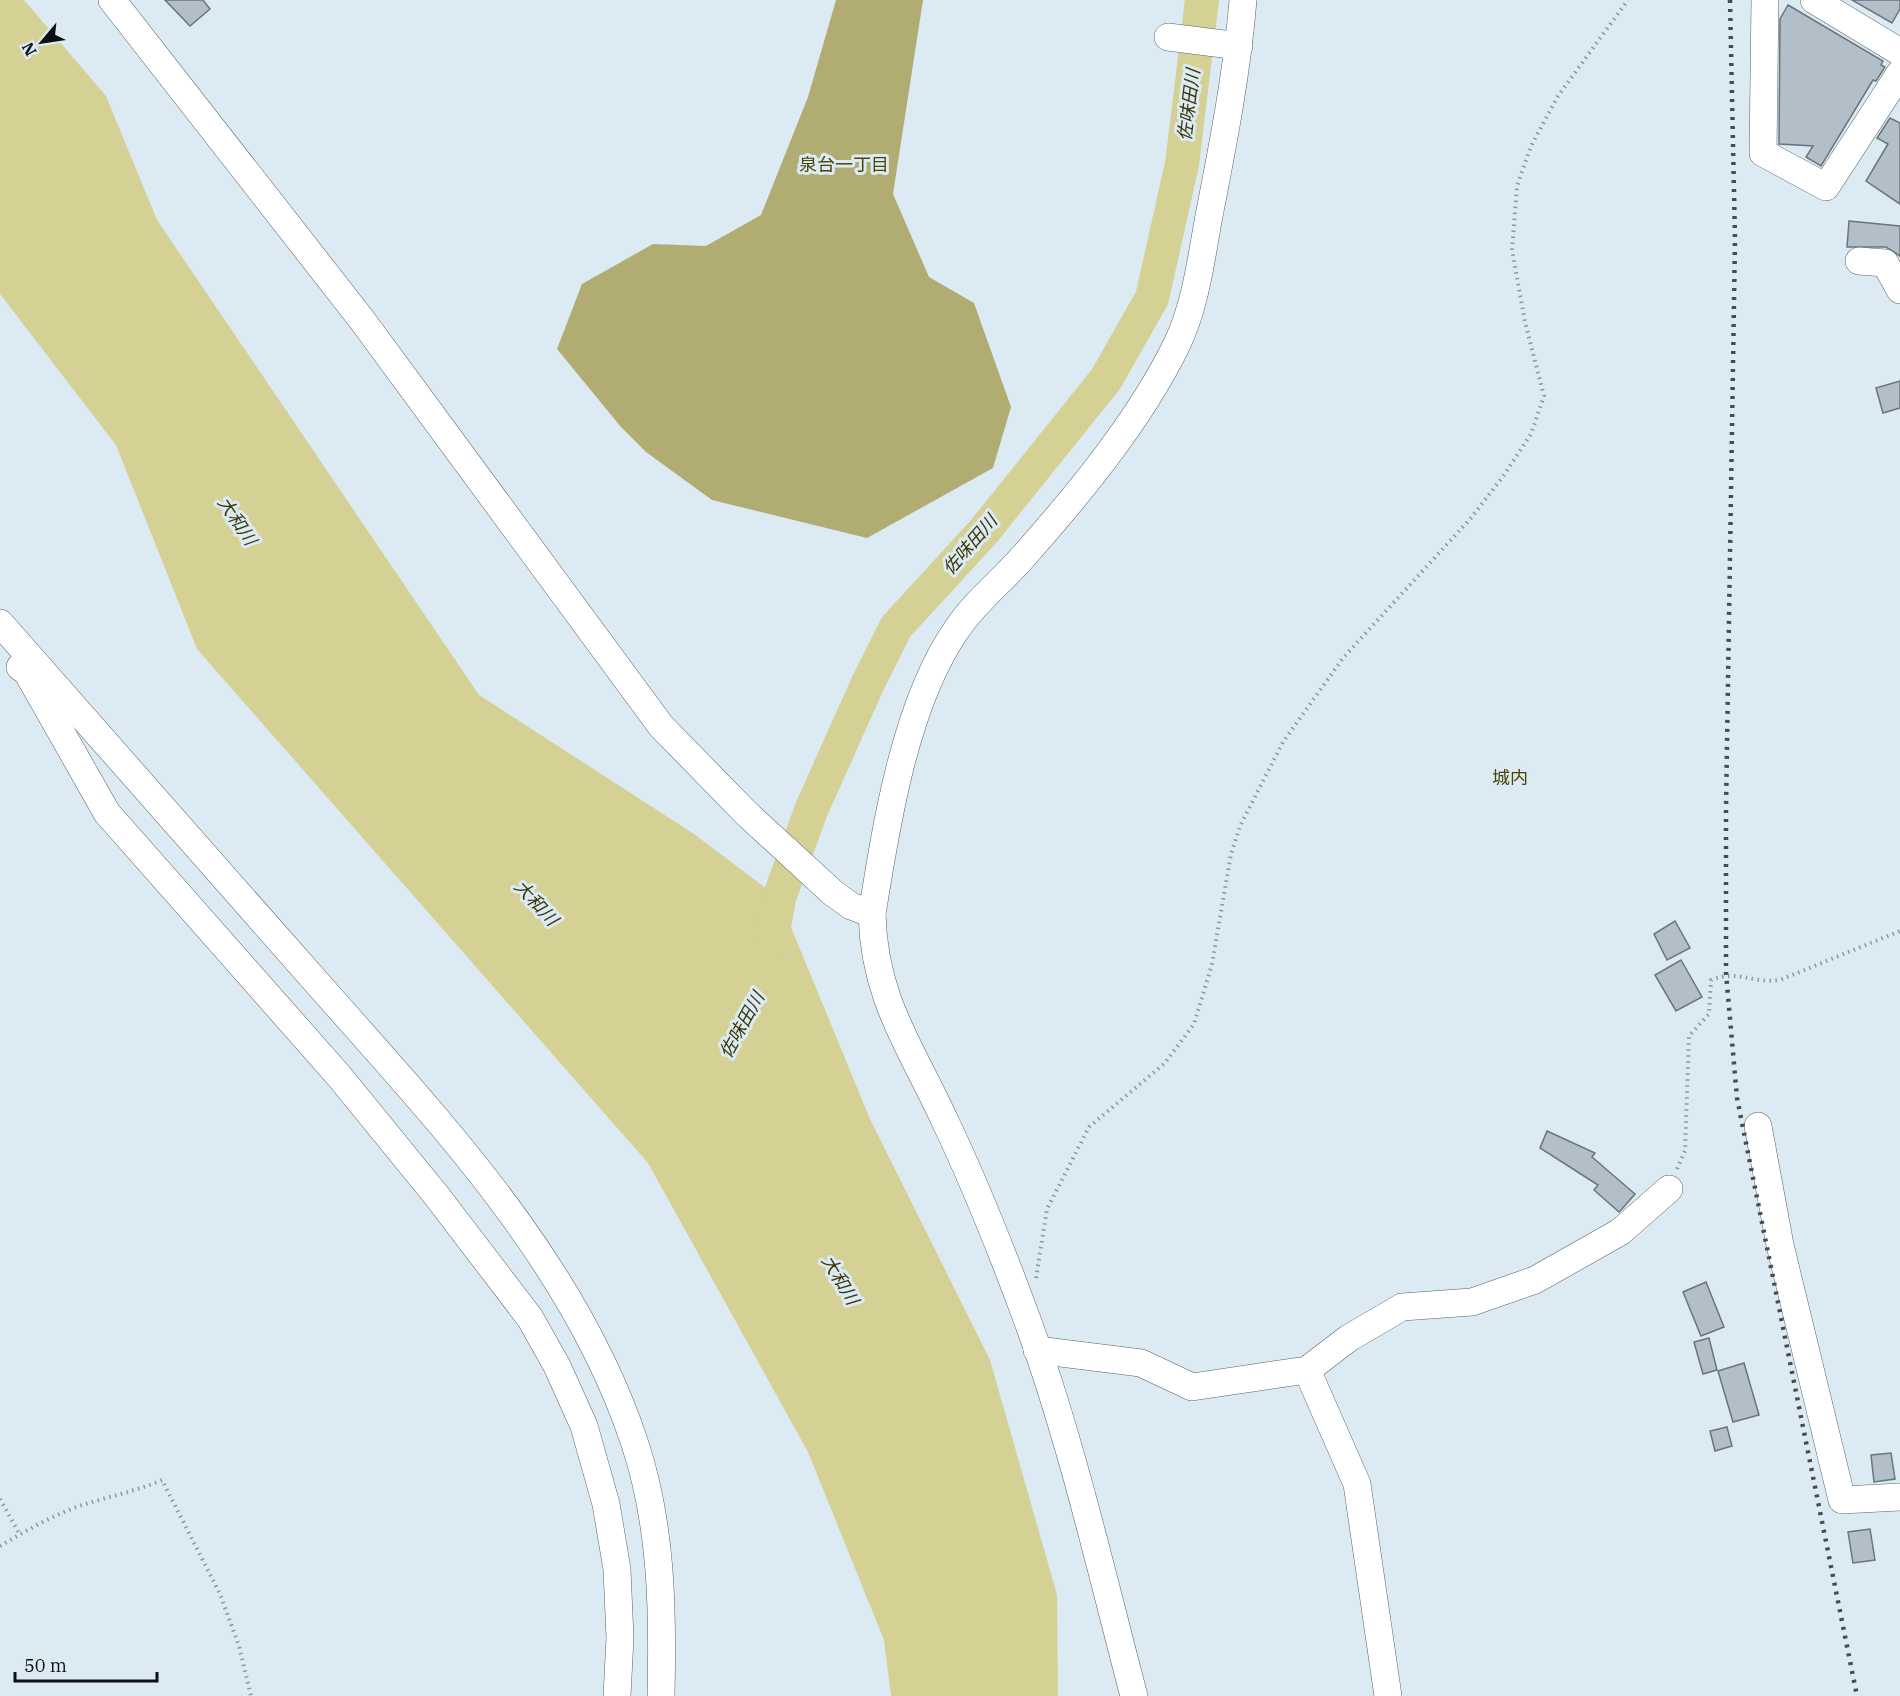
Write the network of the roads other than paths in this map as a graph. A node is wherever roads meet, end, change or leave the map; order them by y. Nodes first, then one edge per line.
1 (1243, 0) edge
2 (1765, 0) edge
3 (1814, 0) edge
4 (124, 4) edge
5 (1168, 37) dead end
6 (1233, 45) junction
7 (1900, 52) edge
8 (1900, 73) edge
9 (1859, 261) dead end
10 (1900, 290) edge
11 (0, 623) edge
12 (0, 651) edge
13 (31, 668) junction
14 (872, 915) junction
15 (1758, 1126) dead end
16 (1669, 1189) road end
17 (1037, 1350) junction
18 (1307, 1370) junction
19 (1900, 1497) edge
20 (617, 1696) edge
21 (661, 1696) edge
22 (1134, 1696) edge
23 (1389, 1696) edge

1 - 6 street
2 - 8 street
3 - 7 street
4 - 14 street
5 - 6 street
6 - 14 street
9 - 10 street
11 - 13 street
12 - 13 street
13 - 20 street
13 - 21 street
14 - 17 street
15 - 19 street
16 - 18 street
17 - 18 street
17 - 22 street
18 - 23 street

